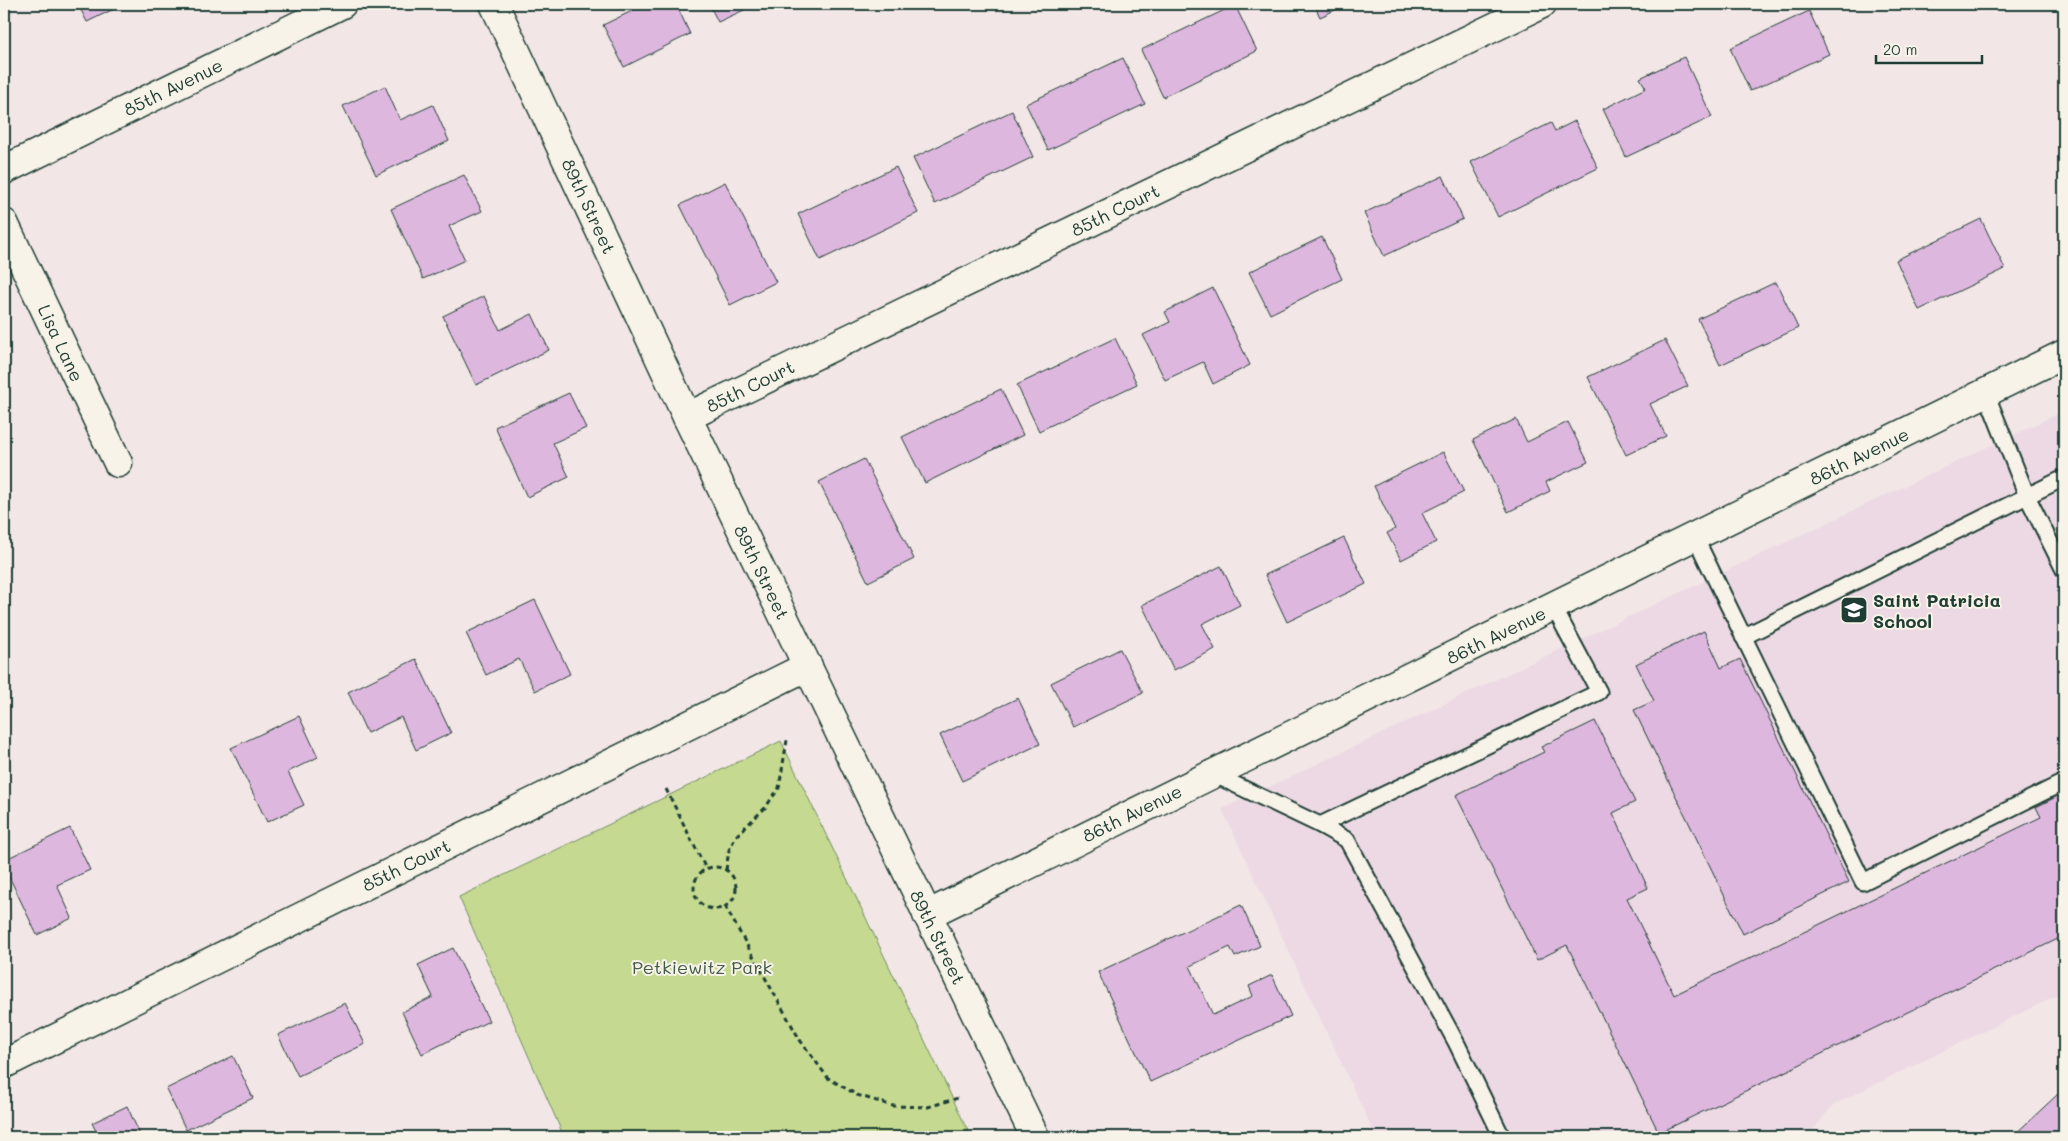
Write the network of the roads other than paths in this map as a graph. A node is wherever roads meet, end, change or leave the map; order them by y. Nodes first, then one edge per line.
1 (342, 4) edge
2 (494, 4) edge
3 (1542, 4) edge
4 (4, 170) edge
5 (4, 223) edge
6 (2064, 354) edge
7 (1986, 393) junction
8 (687, 416) junction
9 (118, 463) dead end
10 (2064, 478) edge
11 (2028, 496) junction
12 (1695, 536) junction
13 (2064, 570) edge
14 (1553, 606) junction
15 (1743, 637) junction
16 (808, 666) junction
17 (1213, 774) junction
18 (2064, 782) edge
19 (1320, 825) junction
20 (927, 914) junction
21 (4, 1064) edge
22 (1036, 1137) edge
23 (1502, 1137) edge

1 - 4 street, 85th Avenue
2 - 8 street, 89th Street
3 - 8 street, 85th Court
5 - 9 street, Lisa Lane
6 - 7 street, 86th Avenue
7 - 11 lane
7 - 12 street, 86th Avenue
8 - 16 street, 89th Street
10 - 11 lane
11 - 13 lane
11 - 15 lane
12 - 14 street, 86th Avenue
12 - 15 lane
14 - 17 street, 86th Avenue
14 - 19 lane
15 - 18 lane
16 - 20 street, 89th Street
16 - 21 street, 85th Court
17 - 19 lane
17 - 20 street, 86th Avenue
19 - 23 lane
20 - 22 street, 89th Street

